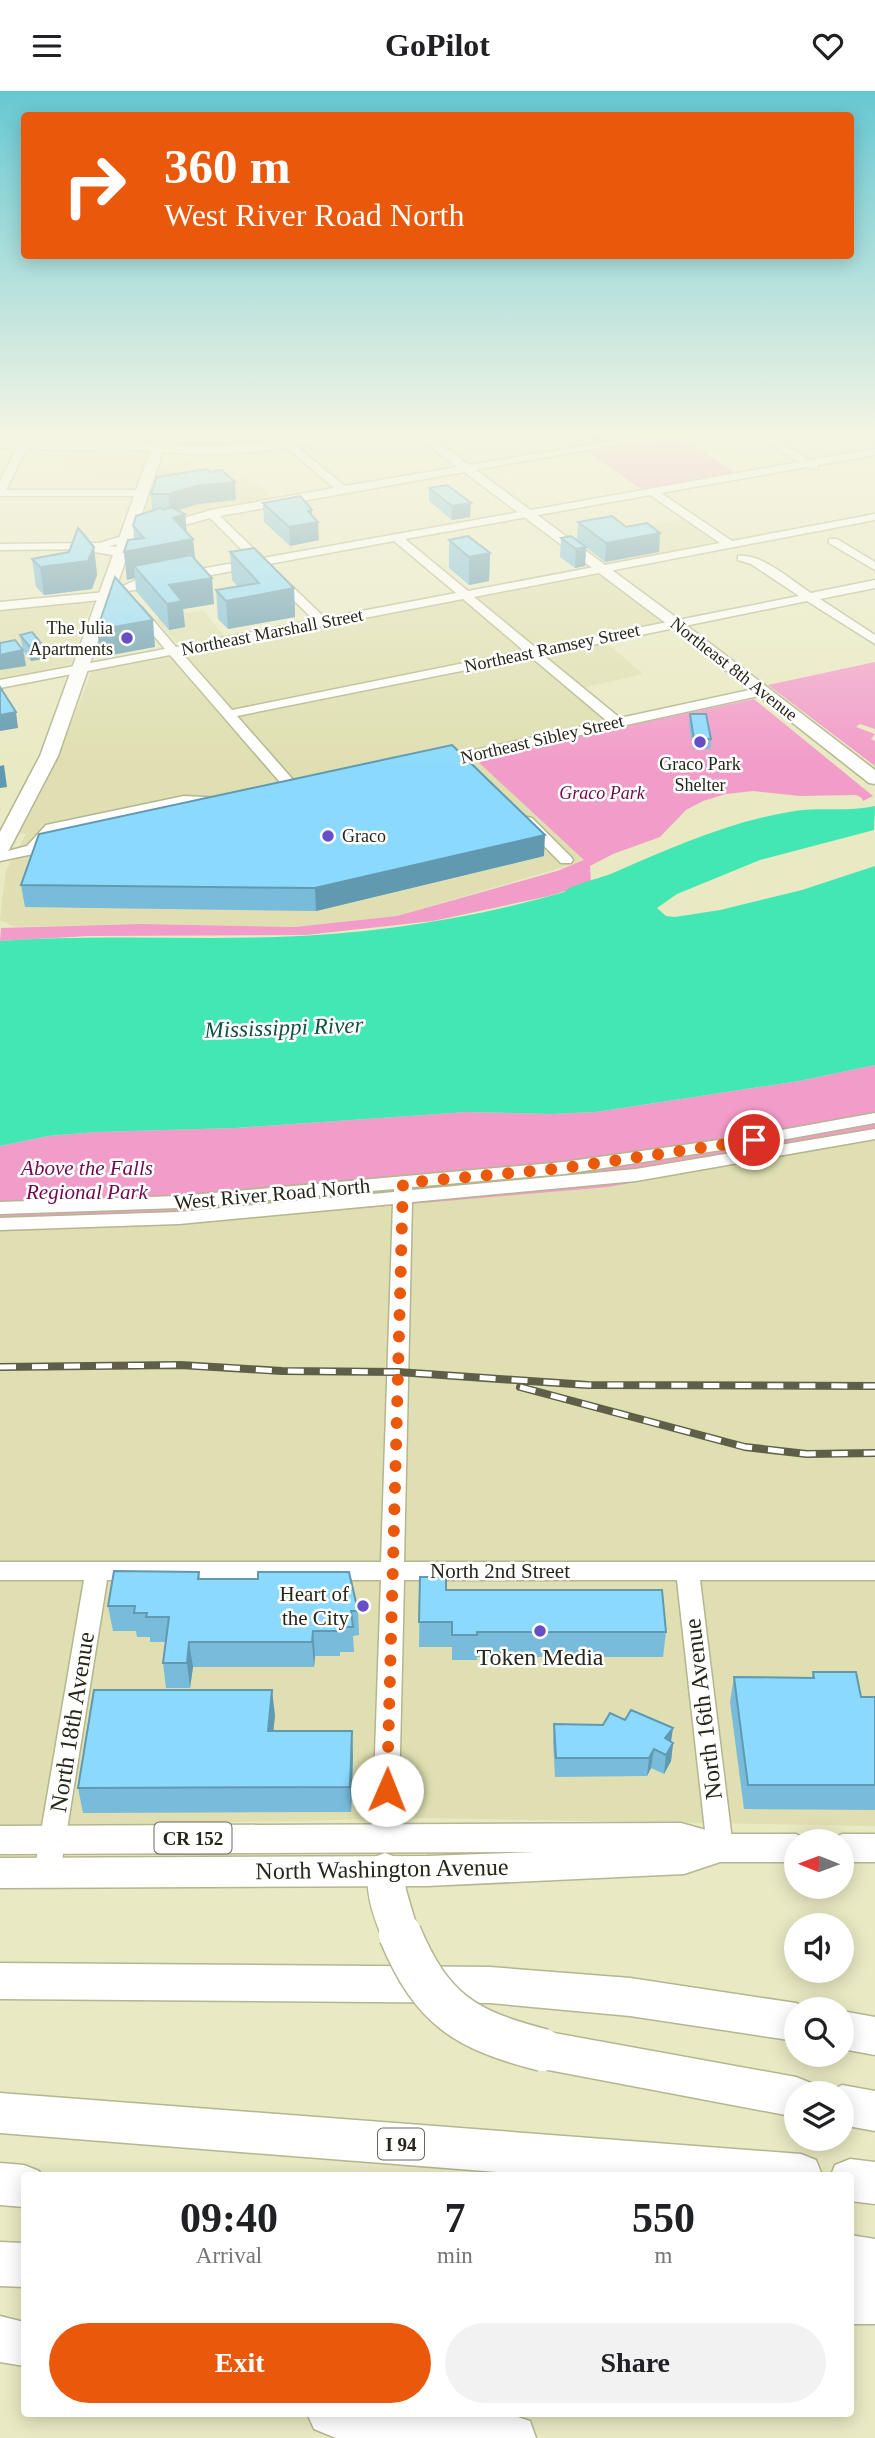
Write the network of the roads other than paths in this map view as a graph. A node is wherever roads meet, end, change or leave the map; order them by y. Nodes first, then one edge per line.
1 (127, 546) edge
2 (245, 546) edge
3 (369, 546) edge
4 (407, 546) edge
5 (570, 546) edge
6 (727, 546) edge
7 (840, 546) edge
8 (0, 547) edge
9 (87, 547) joint
10 (123, 547) junction
11 (742, 558) dead end
12 (264, 564) junction
13 (875, 567) edge
14 (601, 569) junction
15 (875, 584) edge
16 (875, 590) edge
17 (466, 595) junction
18 (106, 596) junction
19 (812, 599) junction
20 (0, 606) edge
21 (323, 622) junction
22 (679, 627) junction
23 (875, 640) edge
24 (173, 651) junction
25 (535, 652) junction
26 (80, 669) junction
27 (0, 684) edge
28 (764, 691) junction
29 (229, 714) junction
30 (616, 722) junction
31 (464, 757) junction
32 (422, 766) edge
33 (480, 773) edge
34 (875, 779) edge
35 (296, 794) edge
36 (237, 804) edge
37 (518, 812) edge
38 (3, 845) edge
39 (0, 857) edge
40 (566, 860) dead end
41 (870, 1127) edge
42 (403, 1190) junction
43 (0, 1208) edge
44 (0, 1224) edge
45 (687, 1570) junction
46 (0, 1571) edge
47 (97, 1571) junction
48 (875, 1571) edge
49 (393, 1572) junction
50 (53, 1838) junction
51 (0, 1840) edge
52 (720, 1848) junction
53 (784, 1848) edge
54 (854, 1848) edge
55 (875, 1848) edge
56 (385, 1855) junction
57 (0, 1873) edge
58 (47, 1873) junction
59 (0, 1981) edge
60 (784, 2020) edge
61 (854, 2032) edge
62 (875, 2036) edge
63 (784, 2095) edge
64 (854, 2107) edge
65 (875, 2111) edge
66 (0, 2113) edge
67 (763, 2172) edge
68 (854, 2180) edge
69 (875, 2183) edge
70 (0, 2184) edge
71 (21, 2186) edge
72 (854, 2258) edge
73 (875, 2261) edge
74 (0, 2264) edge
75 (21, 2265) edge
76 (854, 2302) edge
77 (875, 2302) edge
78 (0, 2339) edge
79 (21, 2343) edge
80 (344, 2417) edge
81 (403, 2417) edge
82 (418, 2438) edge
83 (513, 2438) edge

1 - 10 street
2 - 12 street
3 - 12 street
4 - 17 street
5 - 14 main road, Northeast 8th Avenue
6 - 14 street, Northeast Marshall Street
7 - 13 street
8 - 9 street
9 - 10 main road
10 - 18 main road
11 - 19 street
12 - 21 street
12 - 24 street
14 - 17 street, Northeast Marshall Street
14 - 22 main road, Northeast 8th Avenue
15 - 19 street, Northeast Ramsey Street
16 - 19 street, Northeast Ramsey Street
17 - 21 street, Northeast Marshall Street
17 - 25 street
18 - 20 street
18 - 26 main road
19 - 22 street, Northeast Ramsey Street
19 - 23 street
21 - 24 street, Northeast Marshall Street
22 - 25 street, Northeast Ramsey Street
22 - 28 main road, Northeast 8th Avenue
24 - 26 street, Northeast Marshall Street
24 - 29 street
25 - 29 street, Northeast Ramsey Street
25 - 30 street
26 - 27 street, Northeast Marshall Street
26 - 38 main road
28 - 30 street, Northeast Sibley Street
28 - 34 main road, Northeast 8th Avenue
29 - 35 street
30 - 31 street, Northeast Sibley Street
31 - 32 street, Northeast Sibley Street
31 - 33 street
36 - 39 street
37 - 40 street
41 - 42 street, West River Road North
42 - 43 street, West River Road North
42 - 44 street, West River Road North
42 - 49 street
45 - 48 street, North 2nd Street
45 - 49 street, North 2nd Street
45 - 52 street, North 16th Avenue
46 - 47 street, North 2nd Street
47 - 49 street, North 2nd Street
47 - 50 street, North 18th Avenue
49 - 56 street
50 - 51 main road, North Washington Avenue / CR 152
50 - 56 main road, North Washington Avenue / CR 152
50 - 58 street, North 18th Avenue
52 - 53 main road, North Washington Avenue / CR 152
52 - 56 main road, North Washington Avenue / CR 152
54 - 55 main road
56 - 58 main road, North Washington Avenue / CR 152
56 - 63 highway, bridge
57 - 58 main road, North Washington Avenue / CR 152
59 - 60 highway
61 - 62 highway
64 - 65 highway
66 - 67 highway, I 94
68 - 69 highway
70 - 71 highway
72 - 73 highway
74 - 75 highway
76 - 77 highway
78 - 79 highway
80 - 82 highway
81 - 83 highway

